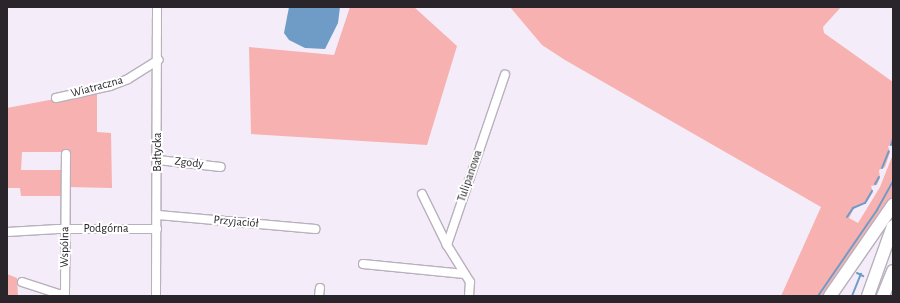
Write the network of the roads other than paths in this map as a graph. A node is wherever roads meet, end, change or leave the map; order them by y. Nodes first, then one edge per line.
1 (157, 7) edge
2 (158, 60) junction
3 (504, 75) dead end
4 (56, 98) dead end
5 (66, 154) dead end
6 (158, 160) junction
7 (221, 167) dead end
8 (422, 194) dead end
9 (893, 205) edge
10 (158, 215) junction
11 (893, 226) edge
12 (66, 229) junction
13 (157, 229) junction
14 (315, 229) dead end
15 (7, 232) edge
16 (447, 245) junction
17 (363, 264) dead end
18 (893, 271) edge
19 (465, 274) junction
20 (22, 282) dead end
21 (156, 296) edge
22 (469, 296) edge
23 (830, 296) edge
24 (868, 296) edge
25 (883, 296) edge

1 - 2 street, Bałtycka
2 - 4 street, Wiatraczna
2 - 6 street, Bałtycka
3 - 16 street, Tulipanowa
5 - 12 street, Wspólna
6 - 7 street, Zgody
6 - 10 street, Bałtycka
8 - 16 street
9 - 23 highway
10 - 13 street, Bałtycka
10 - 14 street, Przyjaciół
11 - 24 highway
12 - 13 street, Podgórna
12 - 15 street, Podgórna
12 - 20 street, Wspólna
13 - 21 street, Bałtycka
16 - 19 street
17 - 19 street
18 - 25 highway
19 - 22 street

